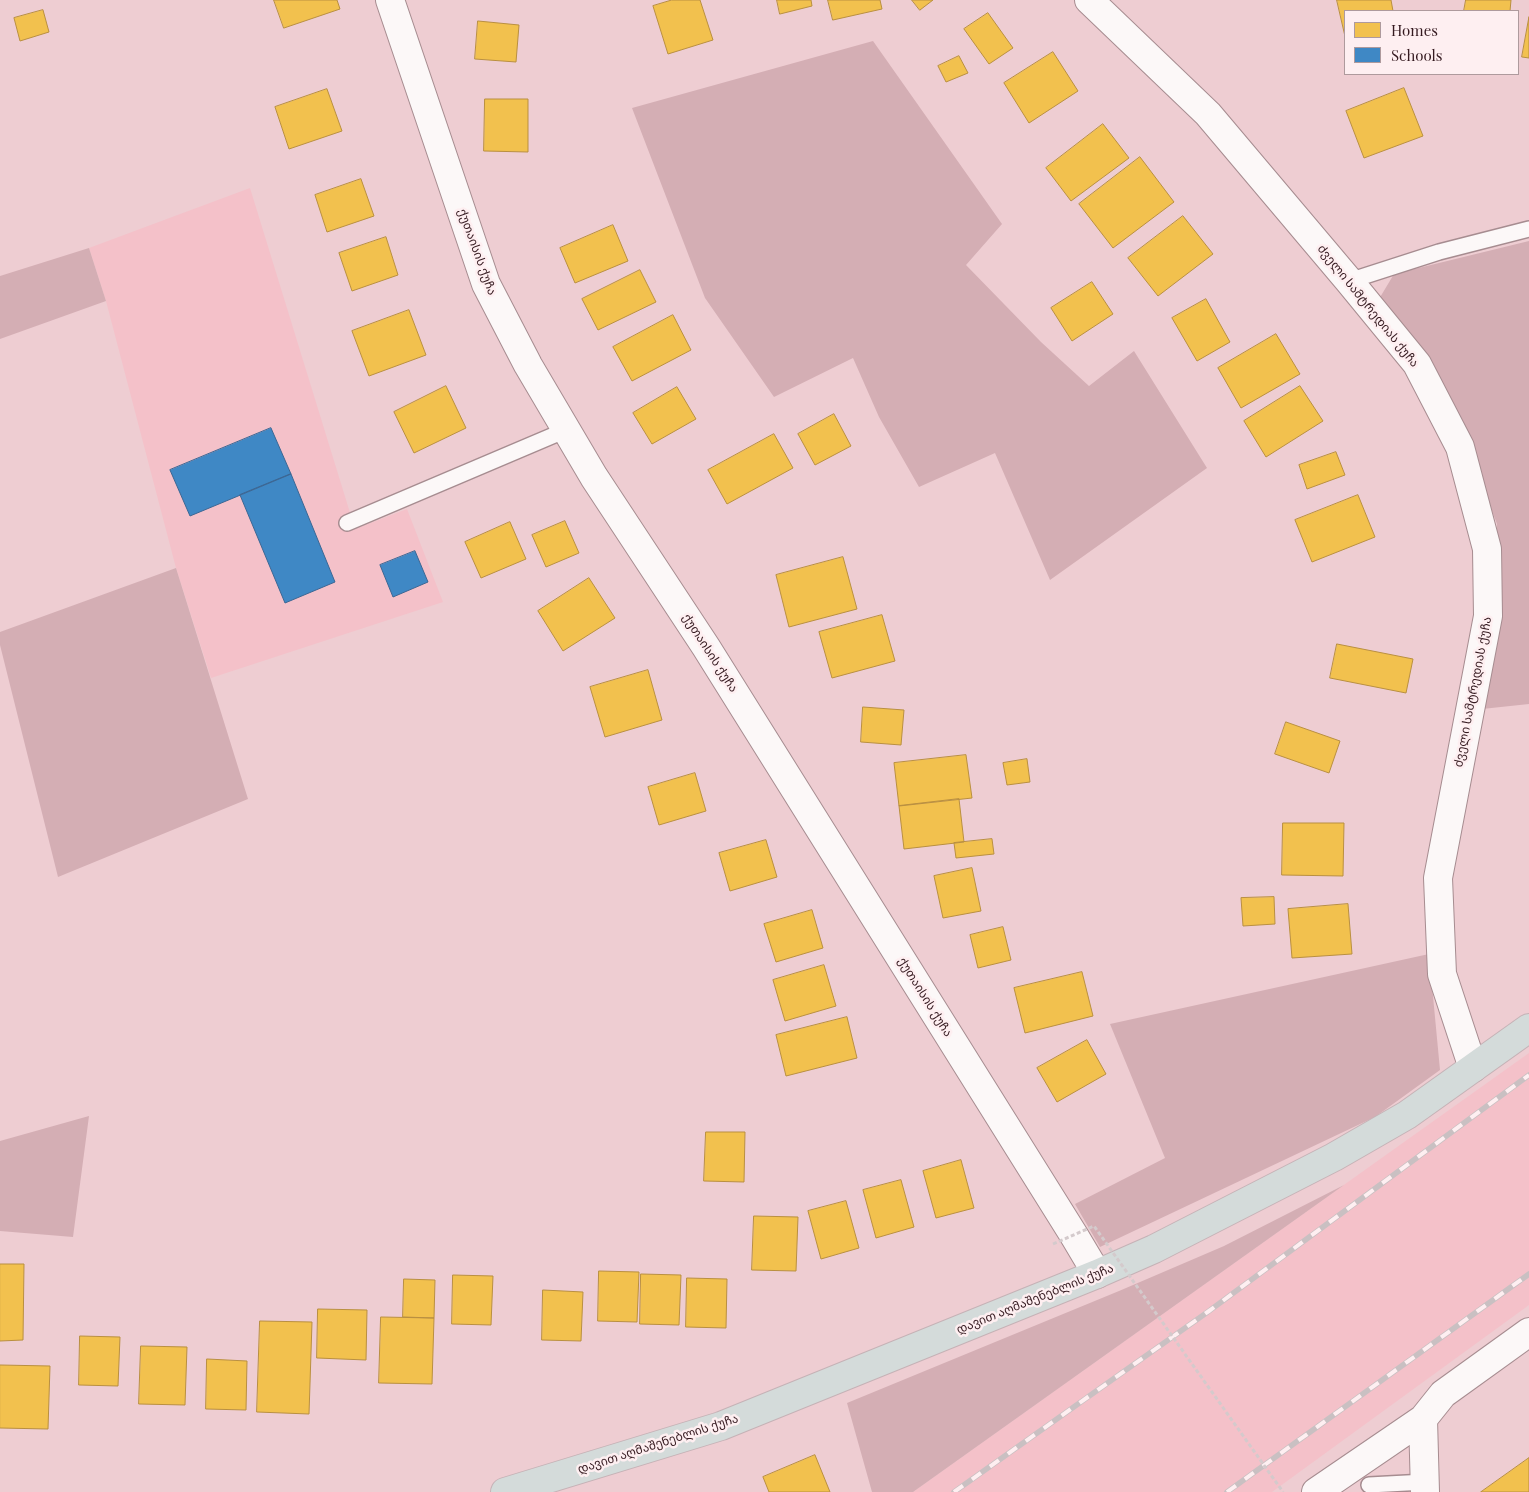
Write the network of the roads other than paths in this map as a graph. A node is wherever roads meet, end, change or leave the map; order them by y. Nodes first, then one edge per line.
1 (390, 0) edge
2 (1089, 0) edge
3 (1529, 229) edge
4 (1349, 281) junction
5 (566, 430) junction
6 (347, 523) dead end
7 (1529, 1028) edge
8 (1473, 1068) junction
9 (1096, 1274) junction
10 (1529, 1332) edge
11 (1423, 1419) junction
12 (1369, 1485) dead end
13 (1425, 1487) edge
14 (505, 1492) edge
15 (1316, 1492) edge

1 - 5 street, ქუთაისის ქუჩა
2 - 4 street, ძველი სამტრედიას ქუჩა
3 - 4 lane
4 - 8 street, ძველი სამტრედიას ქუჩა
5 - 6 lane
5 - 9 street, ქუთაისის ქუჩა
7 - 8 main road, დავით აღმაშენებლის ქუჩა
8 - 9 main road, დავით აღმაშენებლის ქუჩა
9 - 14 main road, დავით აღმაშენებლის ქუჩა
10 - 11 street
11 - 13 street
11 - 15 street
12 - 13 lane

